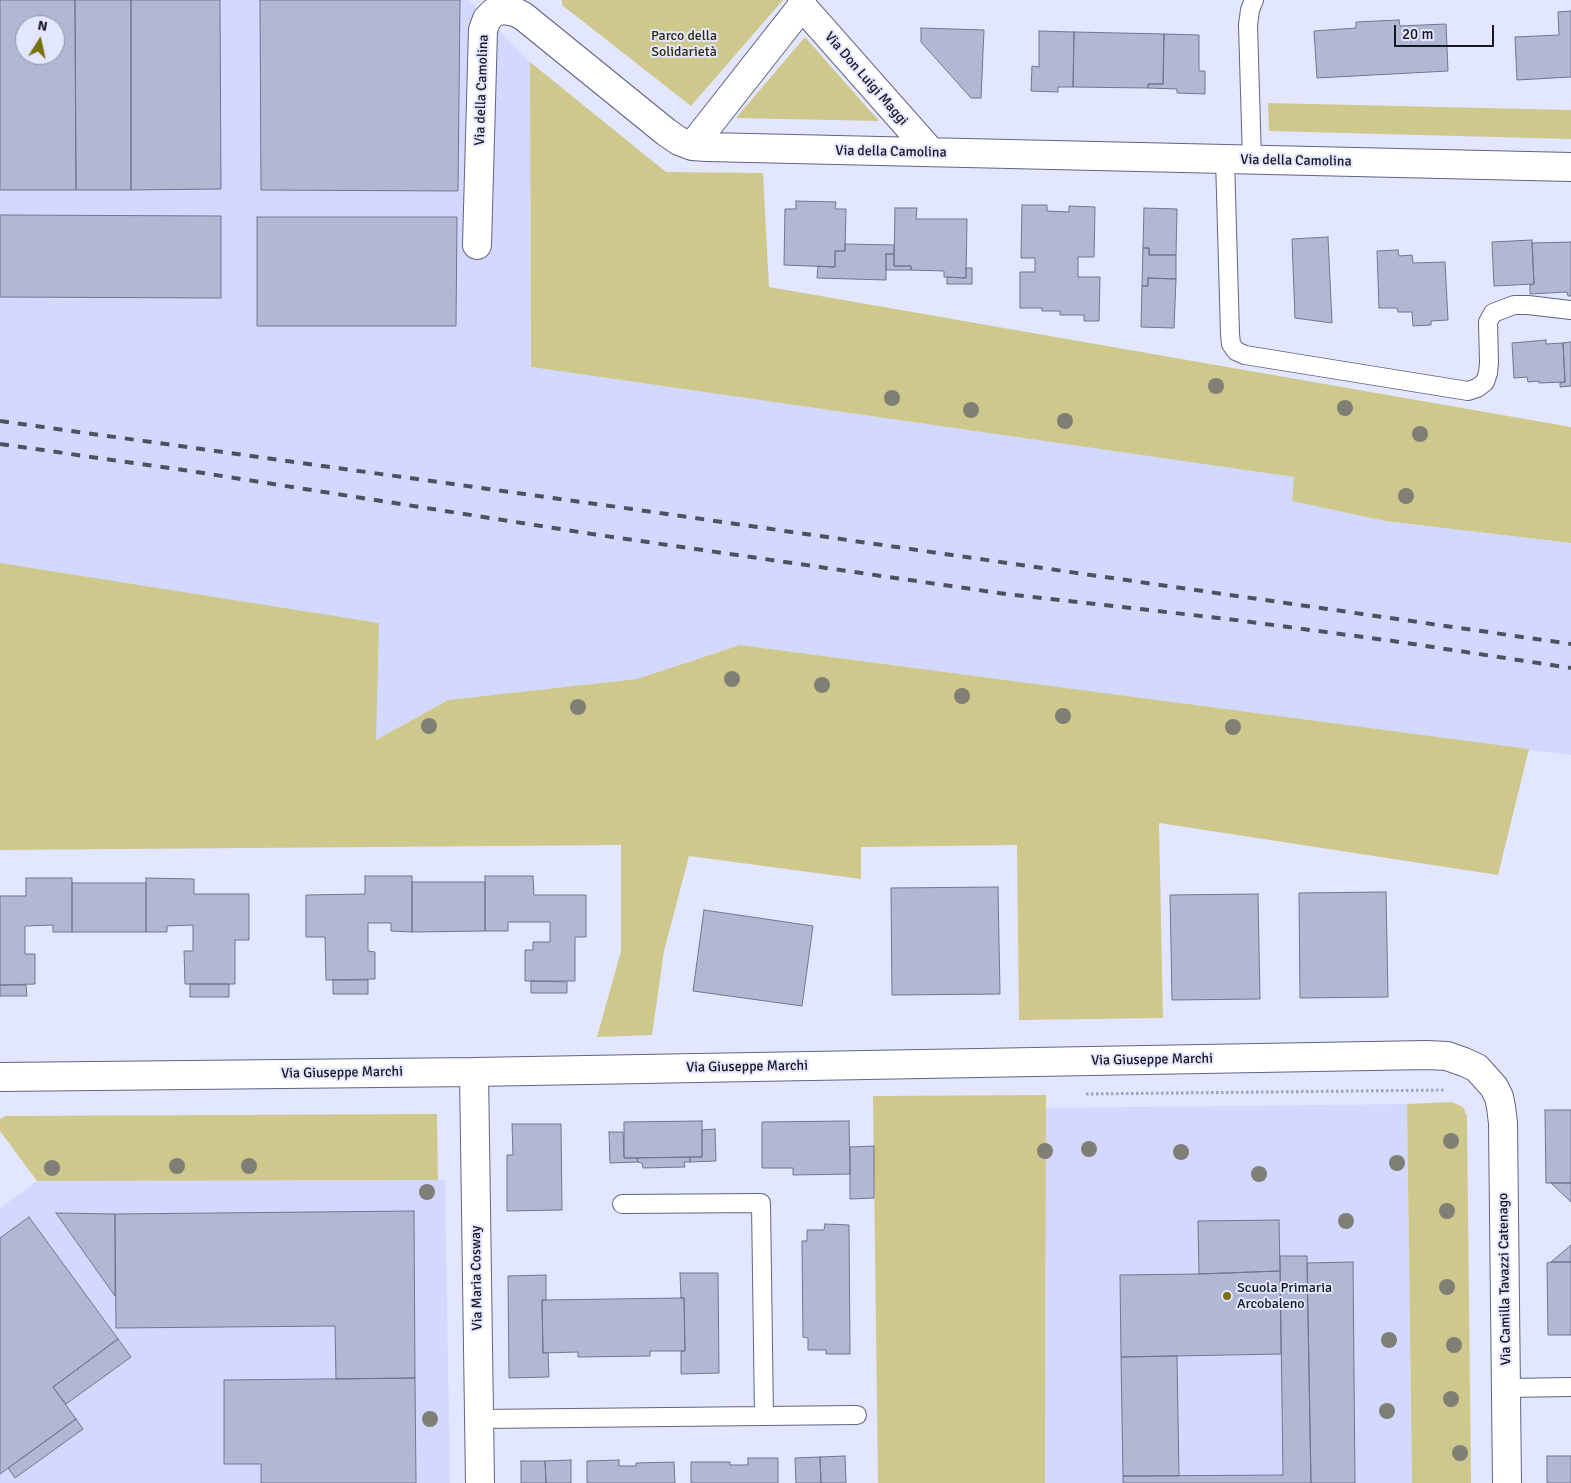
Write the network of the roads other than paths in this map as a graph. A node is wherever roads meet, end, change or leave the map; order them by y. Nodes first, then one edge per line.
1 (1254, 0) edge
2 (802, 3) edge
3 (692, 146) junction
4 (931, 152) junction
5 (1224, 160) junction
6 (1252, 160) junction
7 (1571, 167) edge
8 (477, 245) dead end
9 (1571, 310) edge
10 (474, 1072) junction
11 (0, 1077) edge
12 (1488, 1079) joint
13 (622, 1204) dead end
14 (1571, 1387) edge
15 (1506, 1388) junction
16 (857, 1415) dead end
17 (764, 1416) junction
18 (479, 1419) junction
19 (480, 1483) edge
20 (1507, 1483) edge

1 - 6 lane
2 - 3 street, Via Don Luigi Maggi
2 - 4 street, Via Don Luigi Maggi
3 - 4 street, Via della Camolina
3 - 8 street, Via della Camolina
4 - 5 street, Via della Camolina
5 - 6 street, Via della Camolina
5 - 9 lane
6 - 7 street, Via della Camolina
10 - 11 street, Via Giuseppe Marchi
10 - 12 street, Via Giuseppe Marchi
10 - 18 street, Via Maria Cosway
12 - 15 street, Via Camilla Tavazzi Catenago
13 - 17 lane
14 - 15 lane
15 - 20 street, Via Camilla Tavazzi Catenago
16 - 17 lane
17 - 18 lane
18 - 19 street, Via Maria Cosway

